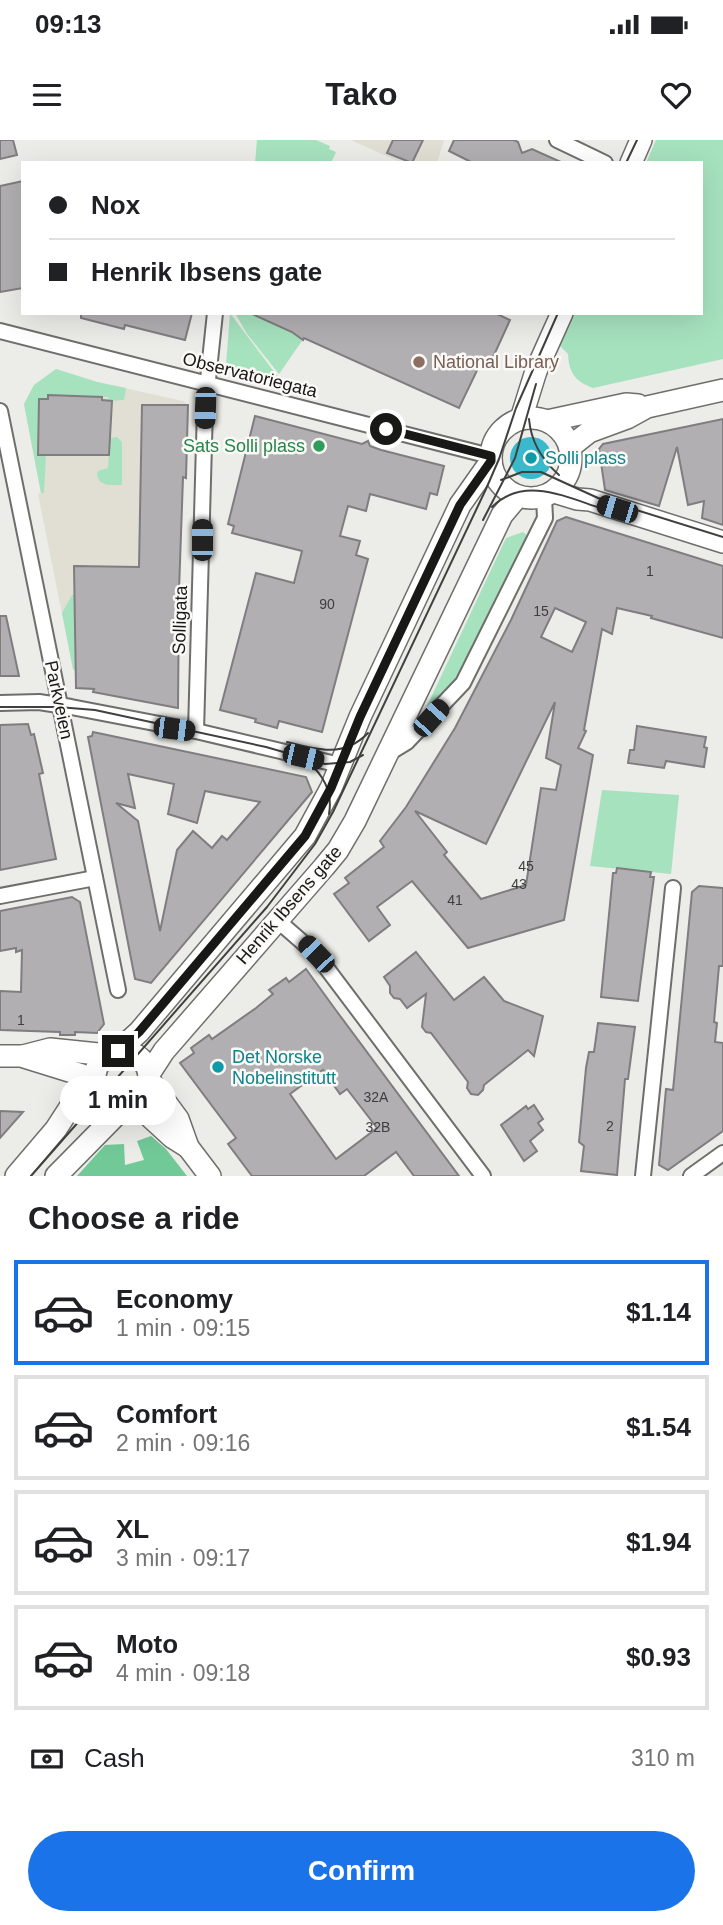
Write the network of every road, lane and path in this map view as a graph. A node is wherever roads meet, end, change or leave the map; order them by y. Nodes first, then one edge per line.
1 (557, 140) edge
2 (641, 140) edge
3 (601, 161) edge
4 (632, 161) edge
5 (215, 315) edge
6 (561, 315) edge
7 (0, 331) edge
8 (206, 383) junction
9 (723, 390) edge
10 (647, 407) junction
11 (0, 411) edge
12 (521, 419) junction
13 (547, 421) junction
14 (570, 447) junction
15 (491, 458) junction
16 (554, 489) junction
17 (518, 496) junction
18 (723, 542) edge
19 (0, 703) edge
20 (60, 705) junction
21 (196, 731) junction
22 (389, 753) junction
23 (340, 765) junction
24 (95, 878) junction
25 (673, 888) dead end
26 (0, 896) edge
27 (277, 920) junction
28 (118, 990) dead end
29 (113, 1053) junction
30 (10, 1056) edge
31 (149, 1077) junction
32 (95, 1079) junction
33 (130, 1104) junction
34 (188, 1147) junction
35 (723, 1153) edge
36 (16, 1176) edge
37 (56, 1176) edge
38 (210, 1176) edge
39 (483, 1176) edge
40 (643, 1176) edge
41 (691, 1176) edge

1 - 3 street
2 - 4 main road
5 - 8 street, Solligata
6 - 12 main road
7 - 8 street, Observatoriegata
8 - 15 street, Observatoriegata
8 - 21 street, Solligata
9 - 10 main road
10 - 13 main road
10 - 14 main road
11 - 20 street, Parkveien
12 - 13 main road
12 - 15 main road
13 - 14 main road
14 - 16 main road
15 - 17 main road
15 - 23 main road, Henrik Ibsens gate
16 - 17 main road
16 - 18 main road
16 - 22 street
17 - 22 main road, Henrik Ibsens gate
19 - 20 street
20 - 21 street
20 - 24 street, Parkveien
21 - 23 street
22 - 27 main road, Henrik Ibsens gate
23 - 29 main road, Henrik Ibsens gate
24 - 26 street
24 - 28 street, Parkveien
25 - 40 street
27 - 31 main road, Henrik Ibsens gate
27 - 39 street
29 - 30 main road
29 - 31 main road
29 - 32 main road
30 - 32 main road
31 - 33 main road
31 - 34 main road
32 - 33 main road
32 - 36 main road
33 - 34 main road
33 - 37 main road
34 - 38 main road
35 - 41 street

